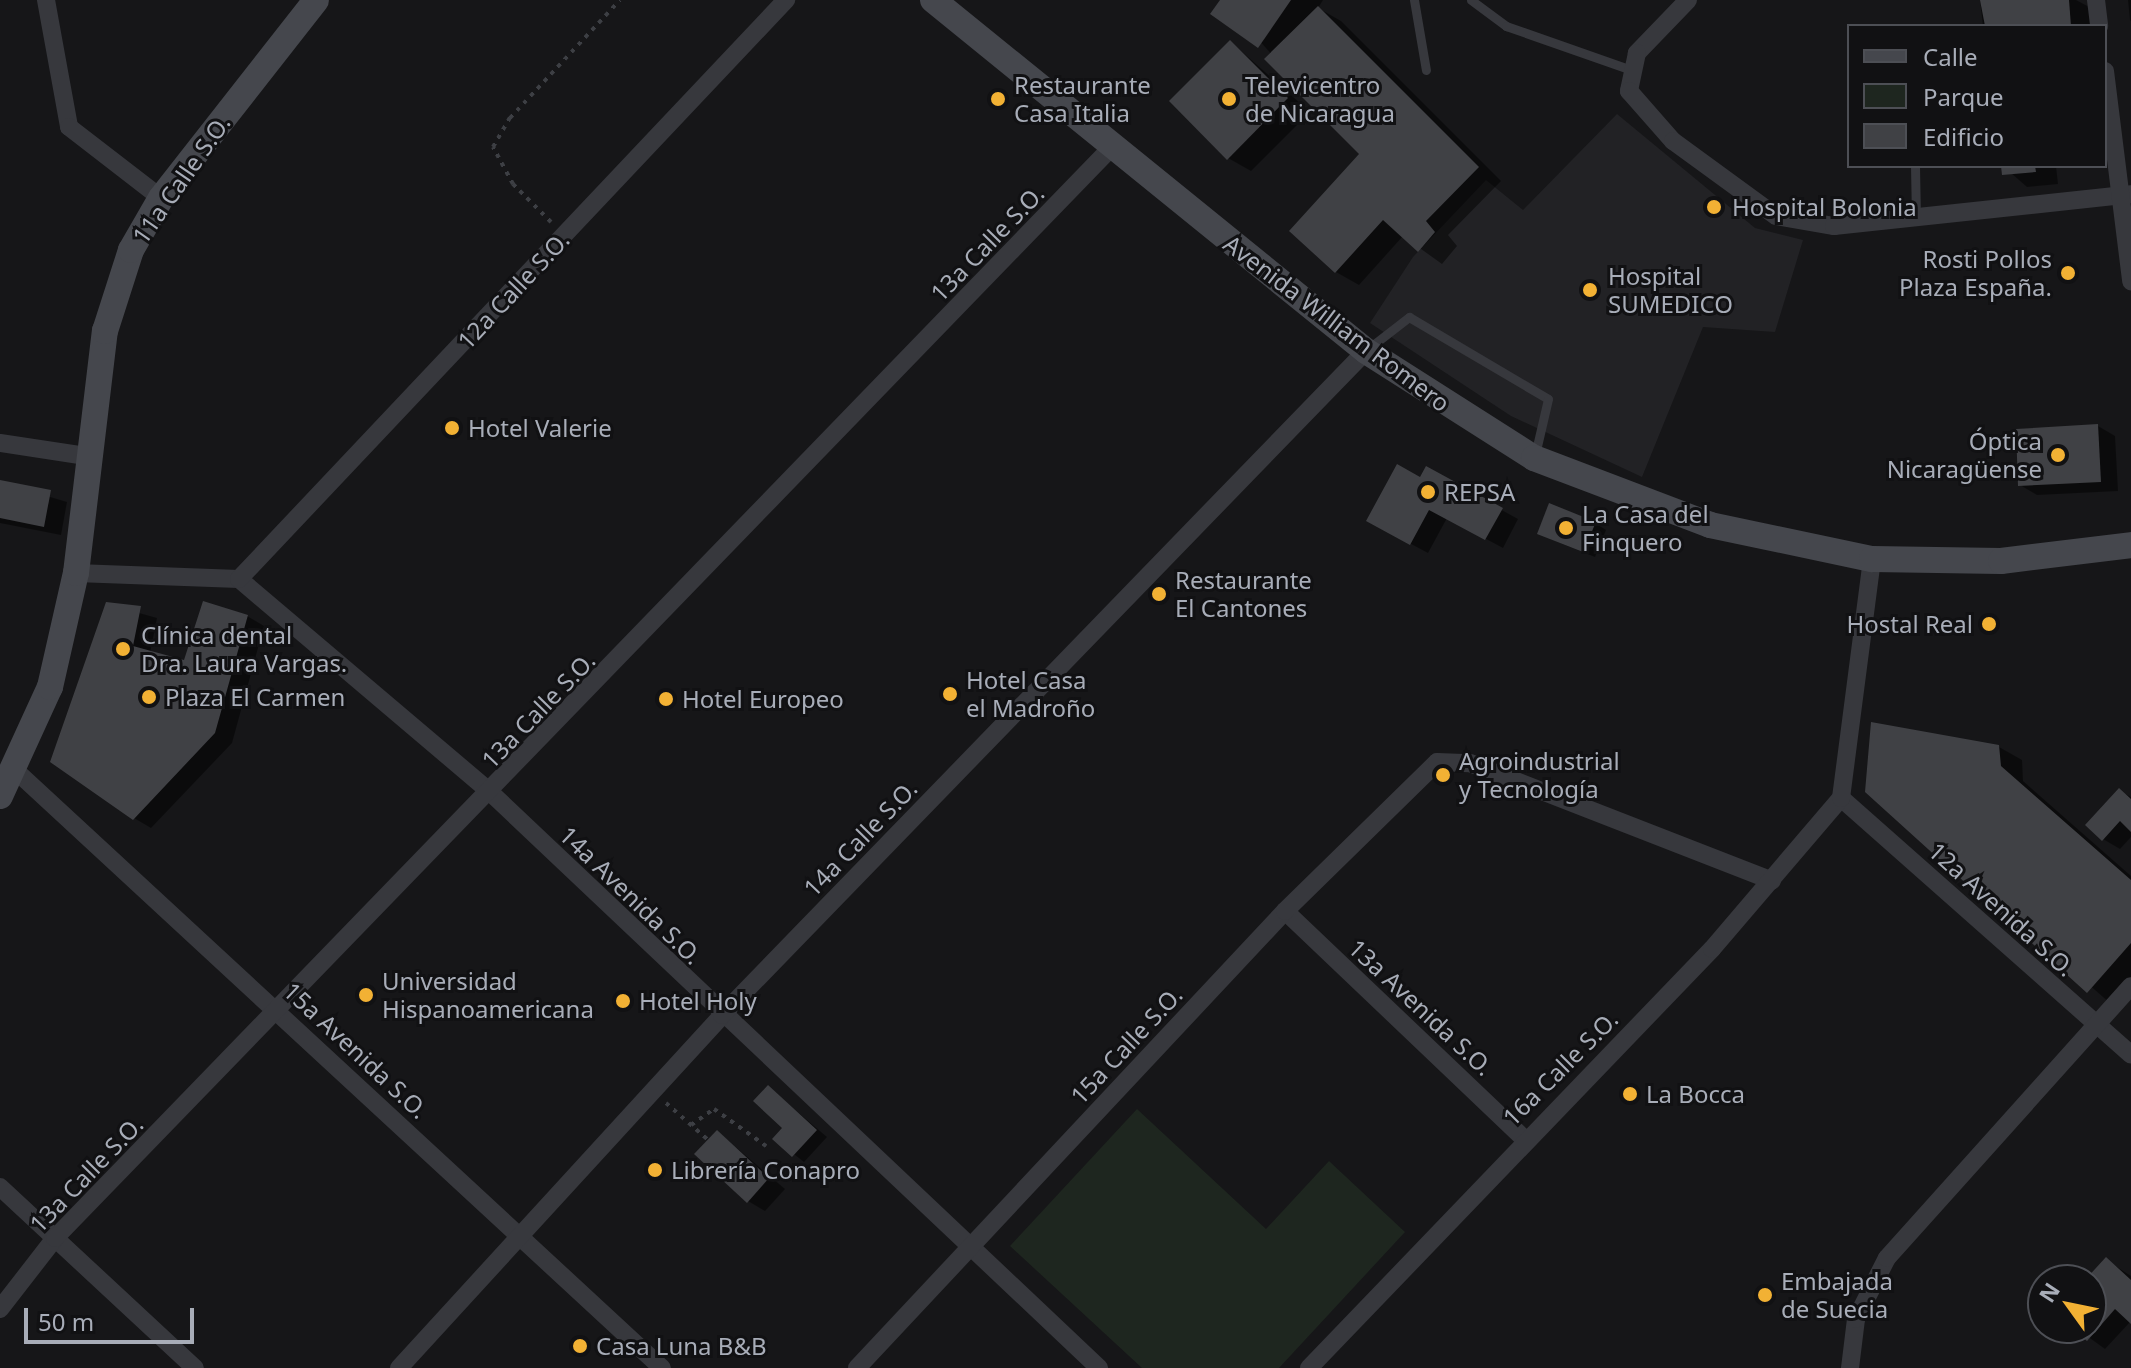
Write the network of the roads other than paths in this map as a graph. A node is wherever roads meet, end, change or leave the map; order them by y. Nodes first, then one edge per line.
1 (46, 0) edge
2 (316, 0) edge
3 (786, 0) edge
4 (933, 0) edge
5 (1414, 0) edge
6 (1471, 0) edge
7 (1688, 0) edge
8 (2096, 0) edge
9 (2099, 24) edge
10 (1629, 69) junction
11 (1426, 70) dead end
12 (2107, 83) edge
13 (1113, 146) junction
14 (1915, 168) edge
15 (2126, 194) edge
16 (161, 198) junction
17 (1916, 217) junction
18 (2131, 281) edge
19 (1366, 351) junction
20 (0, 443) edge
21 (86, 456) junction
22 (1534, 458) junction
23 (2131, 545) edge
24 (1872, 559) junction
25 (76, 573) junction
26 (239, 579) junction
27 (15, 770) junction
28 (491, 793) junction
29 (0, 796) edge
30 (1841, 798) junction
31 (1772, 881) junction
32 (1285, 911) junction
33 (2131, 986) edge
34 (279, 1010) junction
35 (722, 1015) junction
36 (2095, 1024) junction
37 (2131, 1055) edge
38 (1523, 1138) junction
39 (0, 1187) edge
40 (519, 1234) junction
41 (55, 1238) junction
42 (969, 1247) junction
43 (0, 1309) edge
44 (195, 1368) edge
45 (399, 1368) edge
46 (662, 1368) edge
47 (857, 1368) edge
48 (1099, 1368) edge
49 (1309, 1368) edge
50 (1850, 1368) edge

1 - 16 street
2 - 16 main road, 11a Calle S.O.
3 - 26 street, 12a Calle S.O.
4 - 13 main road, Avenida William Romero
5 - 11 lane
6 - 10 lane
7 - 10 street
8 - 9 street
10 - 17 street
12 - 15 street
13 - 19 main road, Avenida William Romero
13 - 28 street, 13a Calle S.O.
14 - 17 lane
15 - 17 street
15 - 18 street
16 - 21 main road, 11a Calle S.O.
19 - 22 main road, Avenida William Romero
19 - 22 lane
19 - 35 street, 14a Calle S.O.
20 - 21 street
21 - 25 main road, 11a Calle S.O.
22 - 24 main road, Avenida William Romero
23 - 24 main road, Avenida William Romero
24 - 30 street
25 - 26 street
25 - 27 main road
26 - 28 street, 14a Avenida S.O.
27 - 29 main road
27 - 34 street, 15a Avenida S.O.
28 - 34 street, 13a Calle S.O.
28 - 35 street, 14a Avenida S.O.
30 - 31 street, 16a Calle S.O.
30 - 36 street, 12a Avenida S.O.
31 - 32 street, 15a Calle S.O.
31 - 38 street, 16a Calle S.O.
32 - 38 street, 13a Avenida S.O.
32 - 42 street, 15a Calle S.O.
33 - 36 street
34 - 40 street, 15a Avenida S.O.
34 - 41 street, 13a Calle S.O.
35 - 40 street, 14a Calle S.O.
35 - 42 street, 14a Avenida S.O.
36 - 37 street, 12a Avenida S.O.
36 - 50 street
38 - 49 street, 16a Calle S.O.
39 - 41 street
40 - 45 street, 14a Calle S.O.
40 - 46 street, 15a Avenida S.O.
41 - 43 street, 13a Calle S.O.
41 - 44 street
42 - 47 street, 15a Calle S.O.
42 - 48 street, 14a Avenida S.O.

